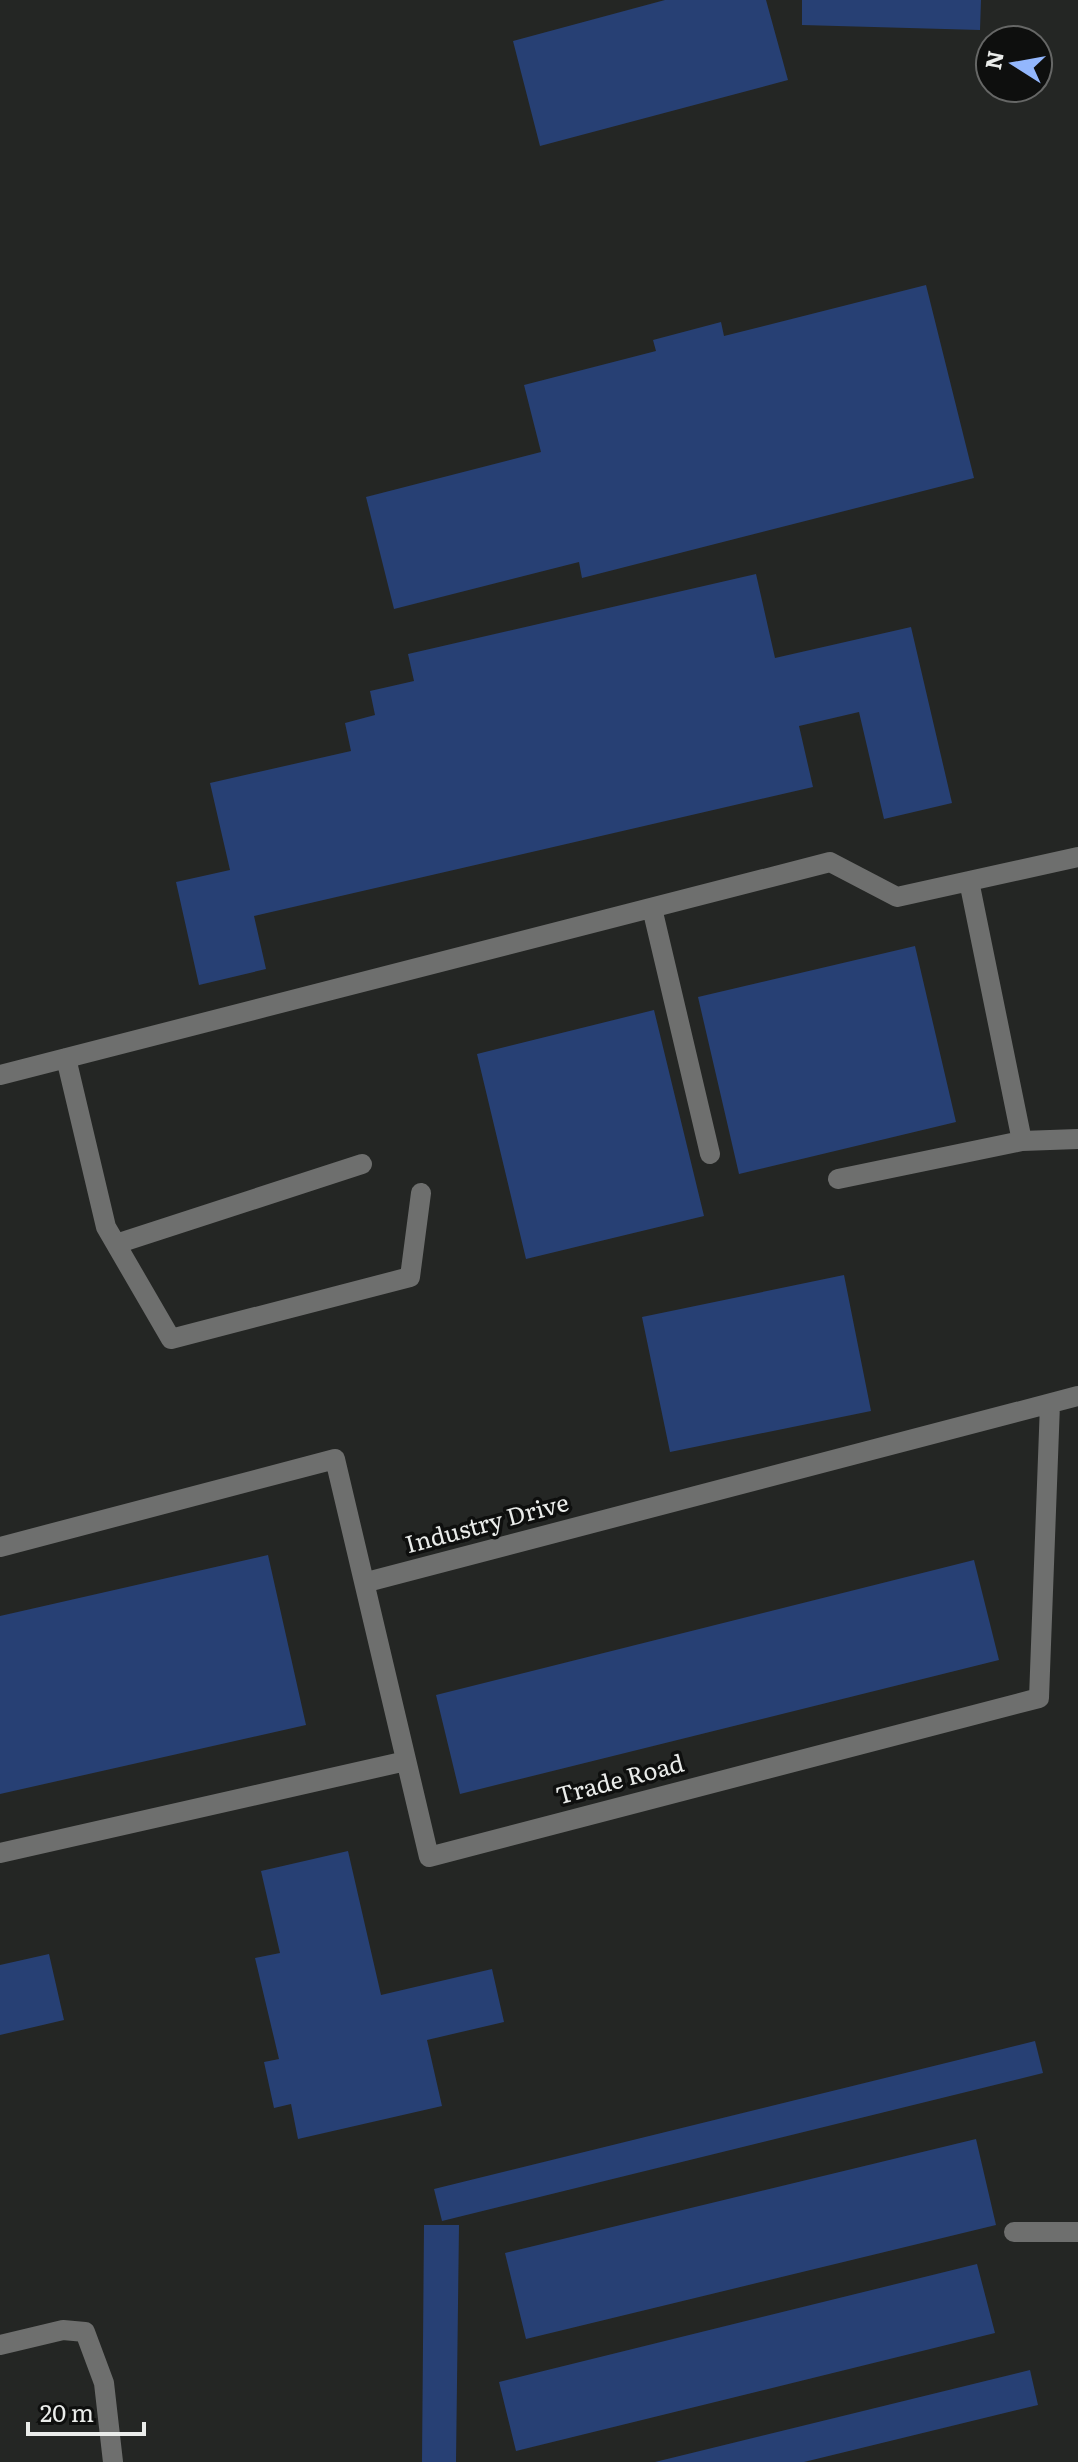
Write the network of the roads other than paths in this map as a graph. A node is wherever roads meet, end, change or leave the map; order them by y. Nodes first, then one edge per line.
1 (1078, 857) edge
2 (969, 881) junction
3 (652, 908) junction
4 (66, 1058) junction
5 (0, 1075) edge
6 (1078, 1139) edge
7 (1022, 1141) junction
8 (710, 1154) dead end
9 (362, 1164) dead end
10 (838, 1179) dead end
11 (421, 1193) dead end
12 (116, 1244) junction
13 (1078, 1396) edge
14 (1050, 1404) junction
15 (0, 1547) edge
16 (367, 1582) junction
17 (406, 1761) junction
18 (0, 1853) edge
19 (1014, 2232) dead end
20 (1078, 2232) edge
21 (0, 2345) edge
22 (113, 2462) edge

1 - 2 lane
2 - 3 lane
2 - 7 lane
3 - 4 lane
3 - 8 lane
4 - 5 lane
4 - 12 lane
6 - 7 lane
7 - 10 lane
9 - 12 lane
11 - 12 lane
13 - 14 lane, Industry Drive
14 - 16 lane, Industry Drive
14 - 17 lane, Trade Road
15 - 16 lane
16 - 17 lane
17 - 18 lane
19 - 20 lane
21 - 22 lane

